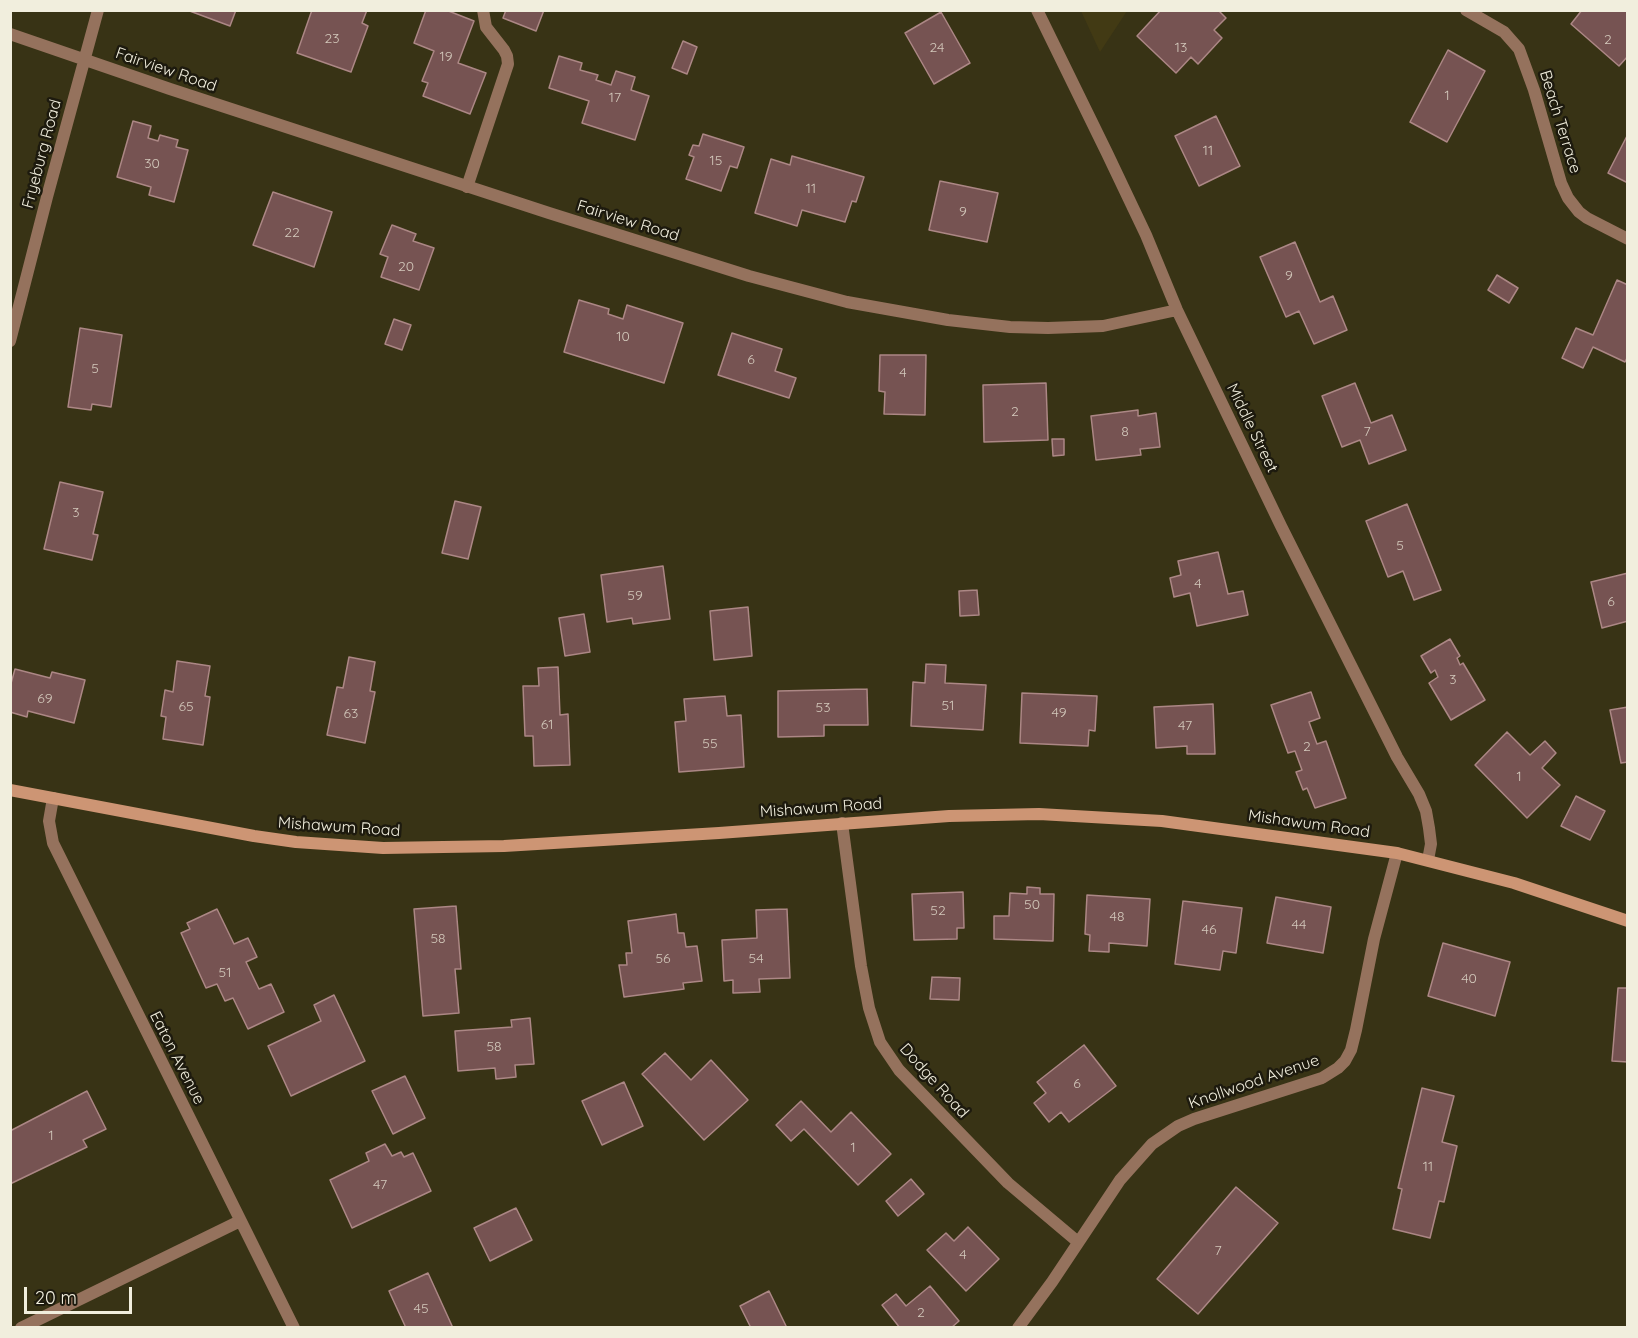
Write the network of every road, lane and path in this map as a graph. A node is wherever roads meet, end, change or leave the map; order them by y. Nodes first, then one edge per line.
1 (98, 10) edge
2 (483, 10) edge
3 (1036, 10) edge
4 (1466, 10) edge
5 (10, 34) edge
6 (84, 60) junction
7 (467, 187) junction
8 (1628, 238) edge
9 (1177, 310) junction
10 (10, 340) edge
11 (10, 790) edge
12 (52, 798) junction
13 (842, 823) junction
14 (1396, 853) junction
15 (1428, 860) junction
16 (1628, 921) edge
17 (240, 1221) junction
18 (1078, 1242) junction
19 (21, 1328) edge
20 (294, 1328) edge
21 (1018, 1328) edge

1 - 6 street, Fryeburg Road
2 - 7 street
3 - 9 street, Middle Street
4 - 8 street, Beach Terrace
5 - 6 street, Fairview Road
6 - 7 street, Fairview Road
6 - 10 street, Fryeburg Road
7 - 9 street, Fairview Road
9 - 15 street, Middle Street
11 - 12 main road, Mishawum Road
12 - 13 main road, Mishawum Road
12 - 17 street, Eaton Avenue
13 - 14 main road, Mishawum Road
13 - 18 street, Dodge Road
14 - 15 main road, Mishawum Road
14 - 18 street, Knollwood Avenue
15 - 16 main road, Mishawum Road
17 - 19 street
17 - 20 street, Eaton Avenue
18 - 21 street, Knollwood Avenue

